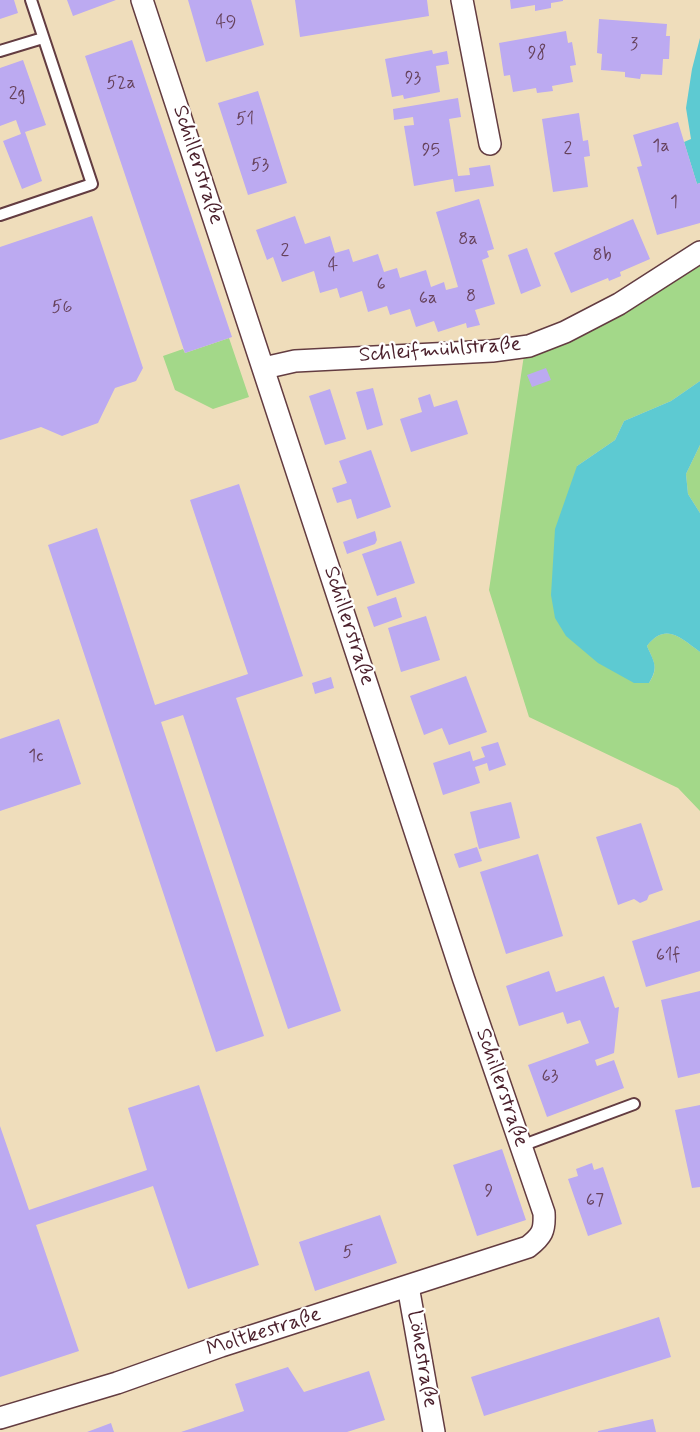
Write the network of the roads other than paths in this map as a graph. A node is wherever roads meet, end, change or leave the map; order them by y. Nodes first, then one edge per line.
1 (30, 0) edge
2 (142, 0) edge
3 (462, 0) edge
4 (43, 38) junction
5 (0, 51) edge
6 (490, 144) dead end
7 (0, 215) edge
8 (700, 252) edge
9 (264, 368) junction
10 (634, 1104) dead end
11 (521, 1146) junction
12 (528, 1247) joint
13 (408, 1286) junction
14 (0, 1418) edge
15 (434, 1432) edge

1 - 4 lane
2 - 9 street, Schillerstraße
3 - 6 street
4 - 5 lane
4 - 7 lane
8 - 9 street, Schleifmühlstraße
9 - 11 street, Schillerstraße
10 - 11 lane
11 - 12 street, Schillerstraße
12 - 13 street, Moltkestraße
13 - 14 street, Moltkestraße
13 - 15 street, Löhestraße

